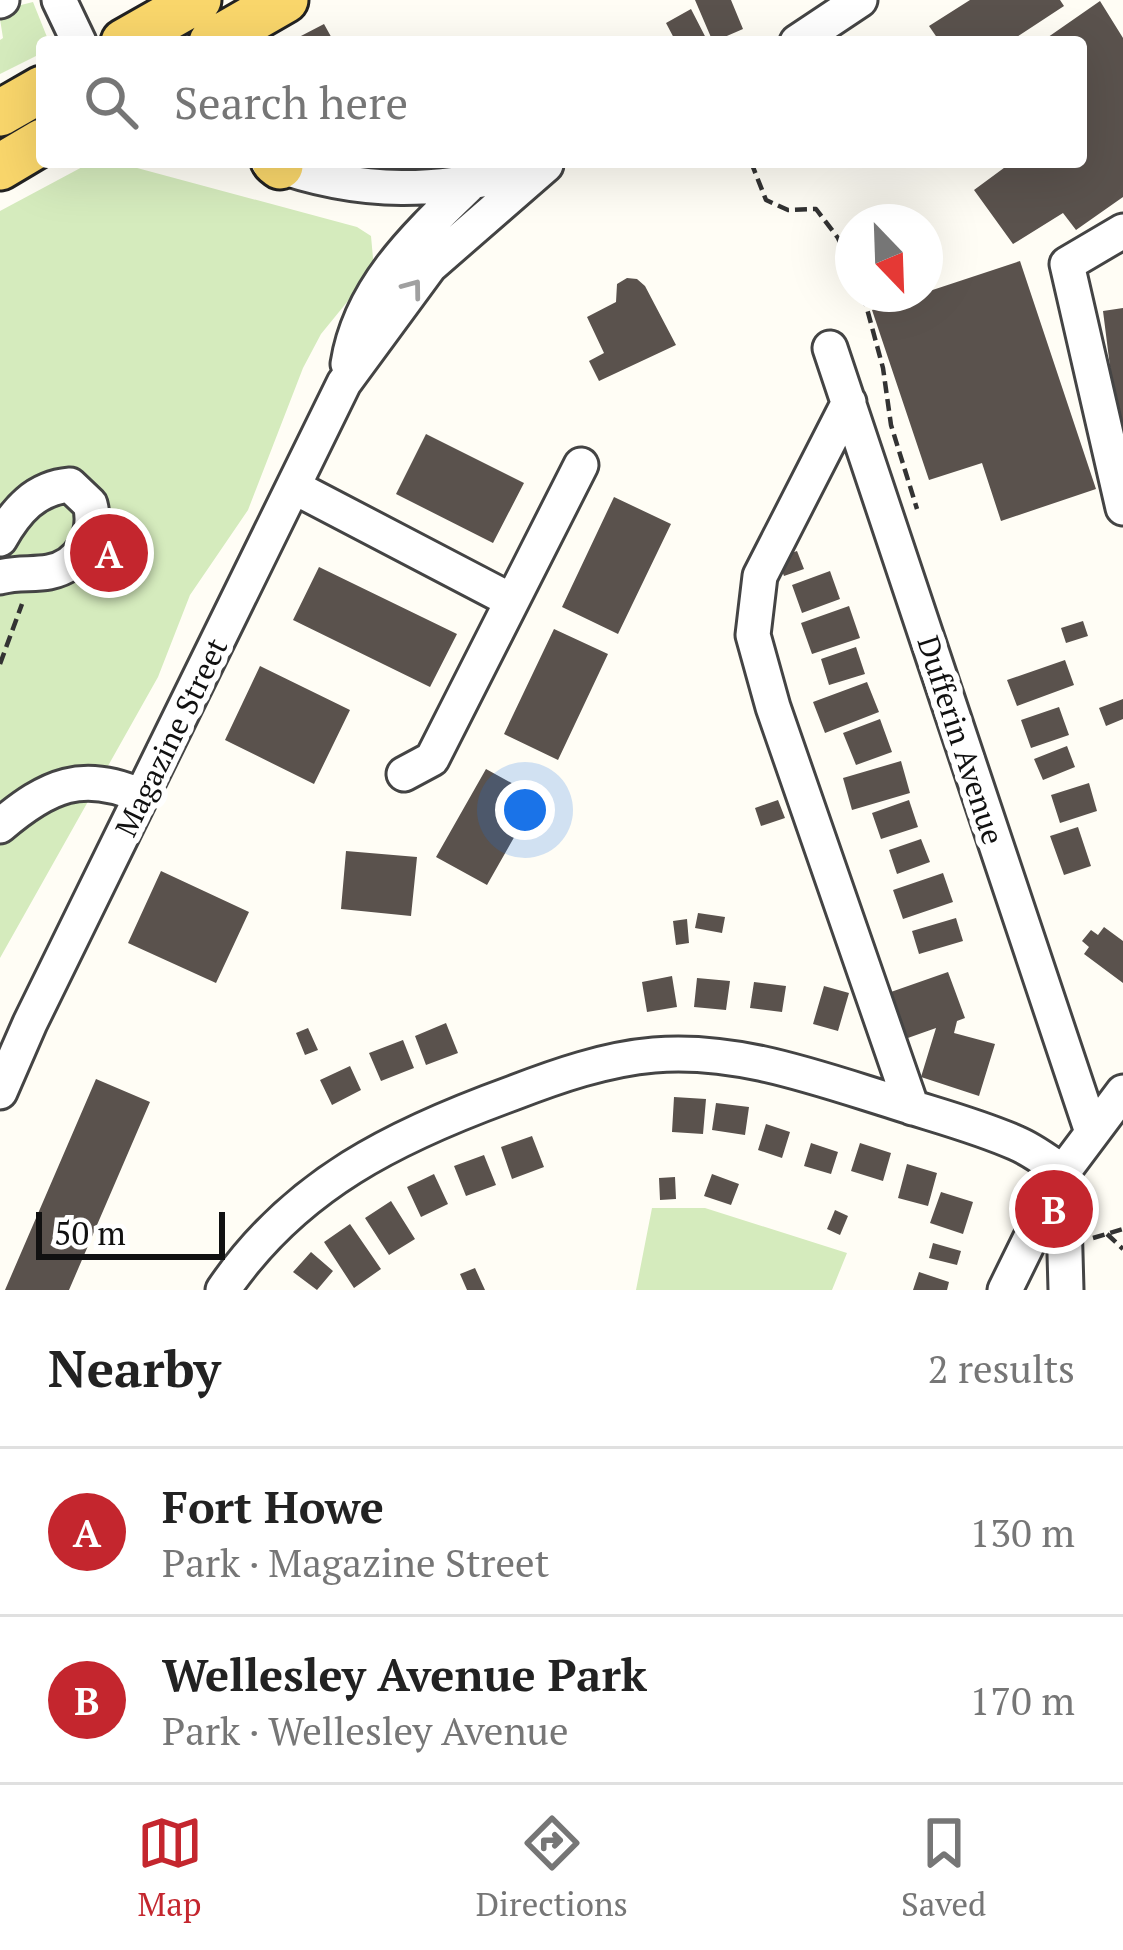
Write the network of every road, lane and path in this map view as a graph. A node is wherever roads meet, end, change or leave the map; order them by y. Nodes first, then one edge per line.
1 (59, 0) edge
2 (198, 0) edge
3 (285, 0) edge
4 (860, 0) edge
5 (76, 36) edge
6 (135, 36) edge
7 (227, 36) edge
8 (805, 36) edge
9 (36, 91) edge
10 (0, 112) edge
11 (36, 146) edge
12 (0, 167) edge
13 (288, 168) edge
14 (535, 168) edge
15 (545, 168) edge
16 (754, 168) edge
17 (469, 185) junction
18 (1123, 232) edge
19 (835, 236) edge
20 (868, 312) edge
21 (830, 348) dead end
22 (344, 383) junction
23 (849, 402) junction
24 (581, 465) dead end
25 (294, 487) junction
26 (1123, 508) edge
27 (917, 509) dead end
28 (0, 539) edge
29 (14, 576) edge
30 (512, 601) junction
31 (0, 664) edge
32 (404, 774) dead end
33 (141, 796) junction
34 (0, 826) edge
35 (0, 1092) edge
36 (1123, 1092) edge
37 (912, 1108) junction
38 (1092, 1132) junction
39 (1063, 1172) junction
40 (1107, 1234) dead end
41 (1123, 1249) edge
42 (223, 1290) edge
43 (1005, 1290) edge
44 (1066, 1290) edge

1 - 5 street
2 - 6 main road
3 - 7 main road
4 - 8 street
9 - 10 main road
11 - 12 main road
13 - 17 street
14 - 17 street
22 -> 15 street, Magazine Street
16 - 19 path
17 - 22 street, Magazine Street
18 - 26 street
20 - 27 path
21 - 23 street, Dufferin Avenue
22 - 25 street, Magazine Street
23 - 37 street
23 - 38 street, Dufferin Avenue
24 - 30 street
25 - 30 street
25 - 33 street, Magazine Street
28 - 29 street
29 - 31 path
30 - 32 street
33 - 34 street
33 - 35 street, Magazine Street
36 - 38 street
37 - 39 street
37 - 42 street
38 - 39 street
39 - 43 street
39 - 44 street
40 - 41 path

